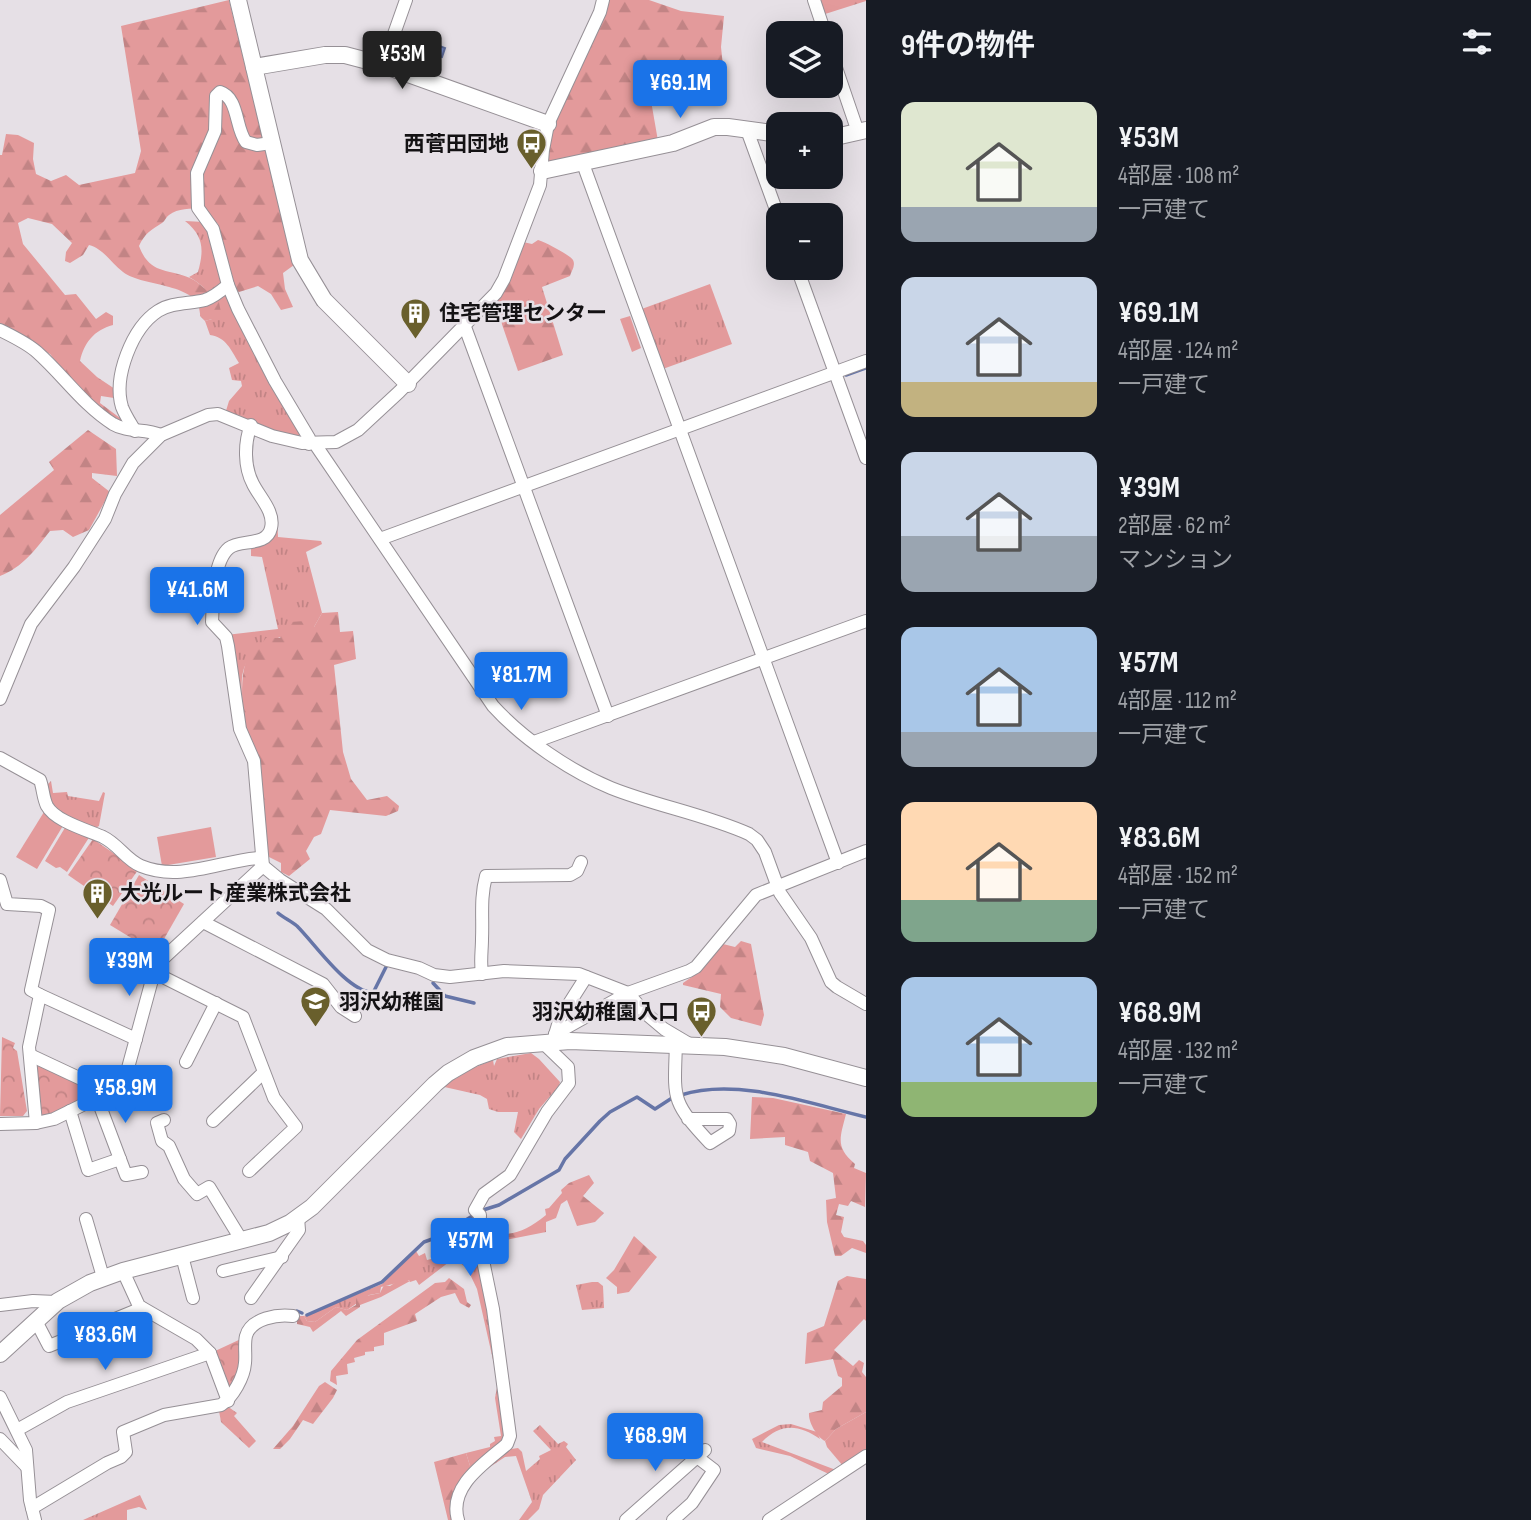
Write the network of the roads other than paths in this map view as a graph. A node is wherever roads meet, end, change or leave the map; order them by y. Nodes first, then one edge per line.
1 (238, 0) edge
2 (406, 0) edge
3 (603, 0) edge
4 (814, 0) edge
5 (821, 21) edge
6 (383, 65) junction
7 (254, 68) junction
8 (843, 83) edge
9 (548, 124) junction
10 (747, 130) junction
11 (862, 131) edge
12 (766, 132) edge
13 (843, 135) edge
14 (271, 143) junction
15 (582, 161) junction
16 (542, 171) junction
17 (774, 203) edge
18 (801, 280) edge
19 (228, 285) junction
20 (465, 327) junction
21 (0, 330) edge
22 (866, 361) edge
23 (835, 372) junction
24 (408, 384) junction
25 (251, 425) junction
26 (679, 428) junction
27 (135, 431) junction
28 (161, 435) junction
29 (312, 444) junction
30 (866, 458) edge
31 (525, 486) junction
32 (380, 539) junction
33 (866, 621) edge
34 (763, 659) junction
35 (0, 699) edge
36 (608, 716) junction
37 (534, 742) junction
38 (0, 758) edge
39 (866, 851) edge
40 (582, 862) dead end
41 (838, 863) junction
42 (263, 866) junction
43 (0, 880) edge
44 (777, 887) junction
45 (202, 922) junction
46 (153, 972) junction
47 (482, 974) junction
48 (586, 977) junction
49 (628, 993) junction
50 (40, 995) junction
51 (216, 1003) junction
52 (866, 1004) edge
53 (355, 1016) dead end
54 (136, 1039) junction
55 (550, 1039) junction
56 (683, 1045) junction
57 (30, 1055) junction
58 (186, 1062) dead end
59 (263, 1073) junction
60 (866, 1078) edge
61 (103, 1095) junction
62 (70, 1111) junction
63 (163, 1119) dead end
64 (688, 1119) dead end
65 (213, 1121) dead end
66 (36, 1123) junction
67 (0, 1124) edge
68 (120, 1159) junction
69 (249, 1171) dead end
70 (142, 1172) dead end
71 (298, 1218) junction
72 (86, 1219) dead end
73 (242, 1241) junction
74 (182, 1256) junction
75 (282, 1257) junction
76 (123, 1271) junction
77 (223, 1271) dead end
78 (103, 1277) junction
79 (193, 1298) dead end
80 (251, 1298) dead end
81 (56, 1303) junction
82 (0, 1305) edge
83 (142, 1308) junction
84 (293, 1316) dead end
85 (36, 1321) junction
86 (210, 1353) junction
87 (0, 1354) edge
88 (0, 1397) edge
89 (228, 1401) junction
90 (17, 1430) junction
91 (0, 1439) edge
92 (866, 1456) edge
93 (26, 1466) junction
94 (34, 1514) edge
95 (458, 1520) edge
96 (626, 1520) edge
97 (673, 1520) edge
98 (769, 1520) edge

1 - 7 street
2 - 6 street
3 - 9 street
4 - 5 street
6 - 7 street
6 - 9 street
7 - 14 street
8 - 11 street
9 - 16 street
10 - 12 street
10 - 15 street
10 - 17 street
11 - 13 street
14 - 19 street
14 - 24 street
15 - 16 street
15 - 26 street
16 - 20 street
18 - 23 street
19 - 27 street
19 - 29 street
20 - 24 street
20 - 31 street
21 - 27 street
22 - 23 street
23 - 26 street
23 - 30 street
24 - 29 street
25 - 28 street
25 - 29 street
25 - 42 street
26 - 31 street
26 - 34 street
27 - 28 street
28 - 35 street
29 - 32 street
31 - 32 street
31 - 36 street
32 - 37 street
33 - 34 street
34 - 36 street
34 - 41 street
36 - 37 street
37 - 44 street
38 - 42 street
39 - 41 street
40 - 47 street
41 - 44 street
42 - 45 street
42 - 47 street
43 - 50 street
44 - 49 street
44 - 52 street
45 - 46 street
45 - 53 street
46 - 51 street
46 - 54 street
47 - 48 street
48 - 49 street
48 - 55 street
49 - 55 street
49 - 56 street
50 - 54 street
50 - 57 street
51 - 58 street
51 - 59 street
54 - 61 street
55 - 56 street
55 - 71 street
55 - 95 street
56 - 60 street
56 - 64 street
57 - 61 street
57 - 66 street
59 - 65 street
59 - 69 street
61 - 62 street
61 - 68 street
62 - 66 street
62 - 68 street
63 - 73 street
66 - 67 street
68 - 70 street
71 - 73 street
71 - 75 street
72 - 78 street
73 - 74 street
74 - 76 street
74 - 79 street
75 - 77 street
75 - 80 street
76 - 78 street
76 - 83 street
78 - 81 street
81 - 82 street
81 - 85 street
83 - 85 street
83 - 86 street
84 - 89 street
85 - 87 street
86 - 89 street
86 - 90 street
88 - 90 street
89 - 94 street
90 - 93 street
91 - 93 street
92 - 98 street
93 - 94 street
96 - 97 street

